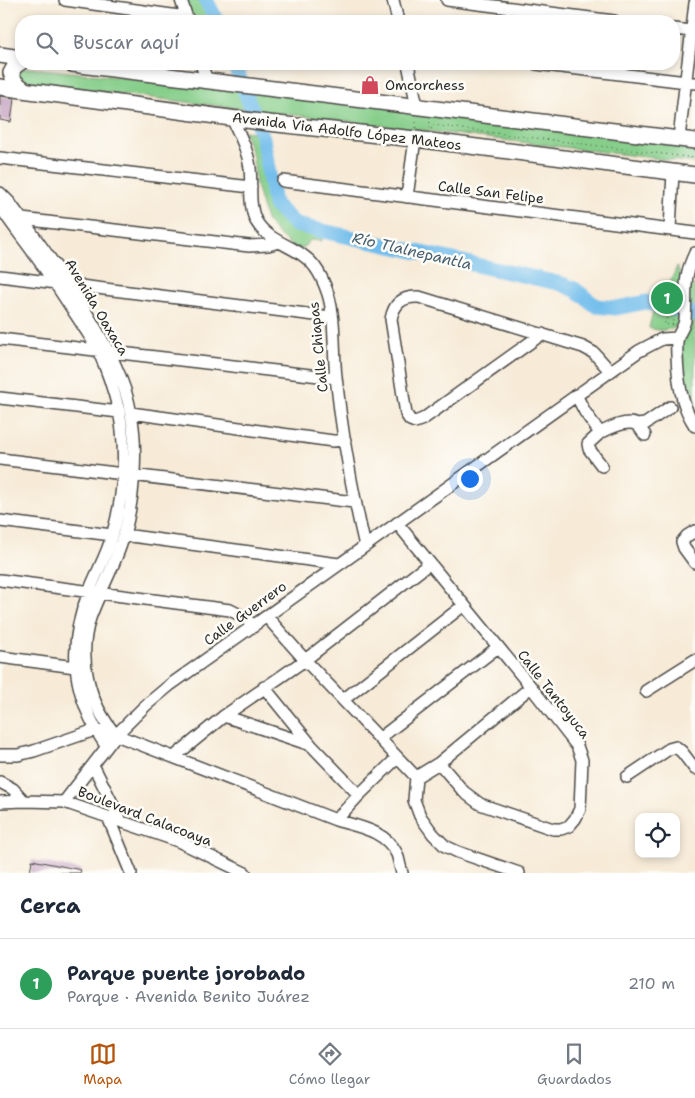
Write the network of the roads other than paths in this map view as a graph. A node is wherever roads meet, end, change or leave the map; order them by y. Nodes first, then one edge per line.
1 (65, 0) edge
2 (181, 0) edge
3 (393, 0) edge
4 (447, 0) edge
5 (695, 3) edge
6 (161, 15) edge
7 (186, 15) edge
8 (397, 15) edge
9 (566, 15) edge
10 (680, 30) edge
11 (691, 31) junction
12 (0, 55) edge
13 (15, 57) edge
14 (15, 66) edge
15 (123, 70) edge
16 (203, 70) edge
17 (409, 70) edge
18 (587, 70) edge
19 (207, 80) junction
20 (690, 82) edge
21 (0, 88) edge
22 (25, 90) junction
23 (417, 106) junction
24 (232, 118) junction
25 (679, 138) junction
26 (415, 139) junction
27 (695, 141) edge
28 (0, 158) edge
29 (673, 172) junction
30 (695, 175) edge
31 (283, 181) dead end
32 (251, 187) junction
33 (407, 197) junction
34 (1, 198) edge
35 (22, 219) junction
36 (670, 229) junction
37 (695, 233) edge
38 (279, 242) junction
39 (695, 253) edge
40 (0, 276) edge
41 (56, 283) junction
42 (69, 285) junction
43 (331, 317) junction
44 (542, 334) junction
45 (678, 338) junction
46 (0, 340) edge
47 (104, 351) junction
48 (610, 371) junction
49 (336, 378) junction
50 (574, 396) junction
51 (0, 398) edge
52 (670, 407) dead end
53 (119, 412) junction
54 (131, 414) junction
55 (637, 425) junction
56 (695, 426) edge
57 (600, 433) junction
58 (645, 435) dead end
59 (345, 440) junction
60 (0, 458) edge
61 (602, 466) dead end
62 (128, 475) junction
63 (354, 502) junction
64 (0, 521) edge
65 (397, 523) junction
66 (695, 531) edge
67 (118, 535) junction
68 (365, 546) junction
69 (430, 563) junction
70 (695, 563) edge
71 (339, 564) junction
72 (0, 580) edge
73 (95, 591) junction
74 (464, 605) junction
75 (267, 616) junction
76 (253, 627) junction
77 (498, 647) junction
78 (0, 657) edge
79 (306, 660) junction
80 (695, 660) edge
81 (75, 667) junction
82 (264, 687) junction
83 (531, 687) junction
84 (646, 690) dead end
85 (343, 700) junction
86 (224, 716) junction
87 (96, 730) junction
88 (116, 734) junction
89 (380, 738) junction
90 (311, 745) junction
91 (106, 746) junction
92 (0, 755) edge
93 (174, 757) junction
94 (398, 758) junction
95 (439, 763) junction
96 (93, 765) junction
97 (695, 769) edge
98 (416, 777) junction
99 (627, 777) dead end
100 (0, 782) edge
101 (358, 794) junction
102 (24, 801) junction
103 (0, 802) edge
104 (64, 802) junction
105 (108, 817) junction
106 (336, 820) junction
107 (121, 821) junction
108 (131, 873) edge
109 (245, 873) edge
110 (402, 873) edge
111 (519, 873) edge

1 - 6 street
2 - 7 street
3 - 8 street
4 - 9 street
5 - 11 street
10 - 11 street
11 - 20 street
12 - 13 main road
14 - 22 main road
15 - 19 main road
16 - 19 street
17 - 23 street
18 - 20 street
19 - 23 main road
20 - 25 street
21 - 22 main road, Avenida Via Adolfo López Mateos
22 - 24 main road, Avenida Via Adolfo López Mateos
23 - 25 main road
24 - 26 main road, Avenida Via Adolfo López Mateos
24 - 32 street, Calle Chiapas
25 - 27 main road
26 - 29 main road, Avenida Via Adolfo López Mateos
26 - 33 street
28 - 32 street
29 - 30 main road, Avenida Via Adolfo López Mateos
29 - 36 street
31 - 33 street, Calle San Felipe
32 - 38 street, Calle Chiapas
33 - 36 street, Calle San Felipe
34 - 35 street, Avenida Oaxaca
34 - 41 street, Avenida Oaxaca
35 - 38 street
35 - 42 street, Avenida Oaxaca
36 - 37 street, Calle San Felipe
38 - 43 street, Calle Chiapas
39 - 45 street
40 - 41 street
41 - 42 street
41 - 47 street, Avenida Oaxaca
42 - 43 street
42 - 47 street, Avenida Oaxaca
43 - 49 street, Calle Chiapas
44 - 44 street
44 - 48 street
45 - 48 street, Calle Guerrero
45 - 56 street
46 - 47 street
47 - 49 street
47 - 53 street, Avenida Oaxaca
47 - 54 street, Avenida Oaxaca
48 - 50 street, Calle Guerrero
49 - 59 street, Calle Chiapas
50 - 57 street
50 - 65 street, Calle Guerrero
51 - 53 street
52 - 55 street
53 - 62 street, Avenida Oaxaca
54 - 59 street
54 - 62 street, Avenida Oaxaca
55 - 57 street
55 - 58 street
57 - 61 street
59 - 63 street, Calle Chiapas
60 - 62 street
62 - 63 street
62 - 67 street, Avenida Oaxaca
63 - 68 street, Calle Chiapas
64 - 67 street
65 - 68 street, Calle Guerrero
65 - 69 street, Calle Tantoyuca
66 - 70 street
67 - 71 street
67 - 73 street, Avenida Oaxaca
68 - 71 street, Calle Guerrero
69 - 74 street, Calle Tantoyuca
69 - 79 street
71 - 75 street, Calle Guerrero
72 - 73 street
73 - 76 street
73 - 81 street, Avenida Oaxaca
73 - 88 street, Avenida Oaxaca
74 - 77 street, Calle Tantoyuca
74 - 85 street
75 - 76 street, Calle Guerrero
75 - 79 street
76 - 88 street, Calle Guerrero
77 - 83 street, Calle Tantoyuca
77 - 89 street
78 - 81 street
79 - 82 street
79 - 85 street
80 - 84 street
81 - 87 street, Avenida Oaxaca
82 - 86 street
82 - 90 street
83 - 95 street
83 - 95 street, Calle Tantoyuca
85 - 89 street
86 - 90 street
86 - 93 street
87 - 88 street
87 - 91 street, Avenida Oaxaca
87 - 92 street
88 - 91 street, Calle Guerrero
88 - 93 street
89 - 94 street
90 - 101 street
91 - 96 street, Calle Guerrero
93 - 106 street
94 - 98 street
94 - 101 street
95 - 98 street
96 - 104 street, Calle Guerrero
96 - 107 street
97 - 99 street
98 - 111 street
100 - 102 street
101 - 106 street
102 - 103 street, Boulevard Calacoaya
102 - 104 street, Boulevard Calacoaya
104 - 105 street, Boulevard Calacoaya
105 - 107 street, Boulevard Calacoaya
105 - 108 street
106 - 110 street
107 - 109 street, Boulevard Calacoaya

